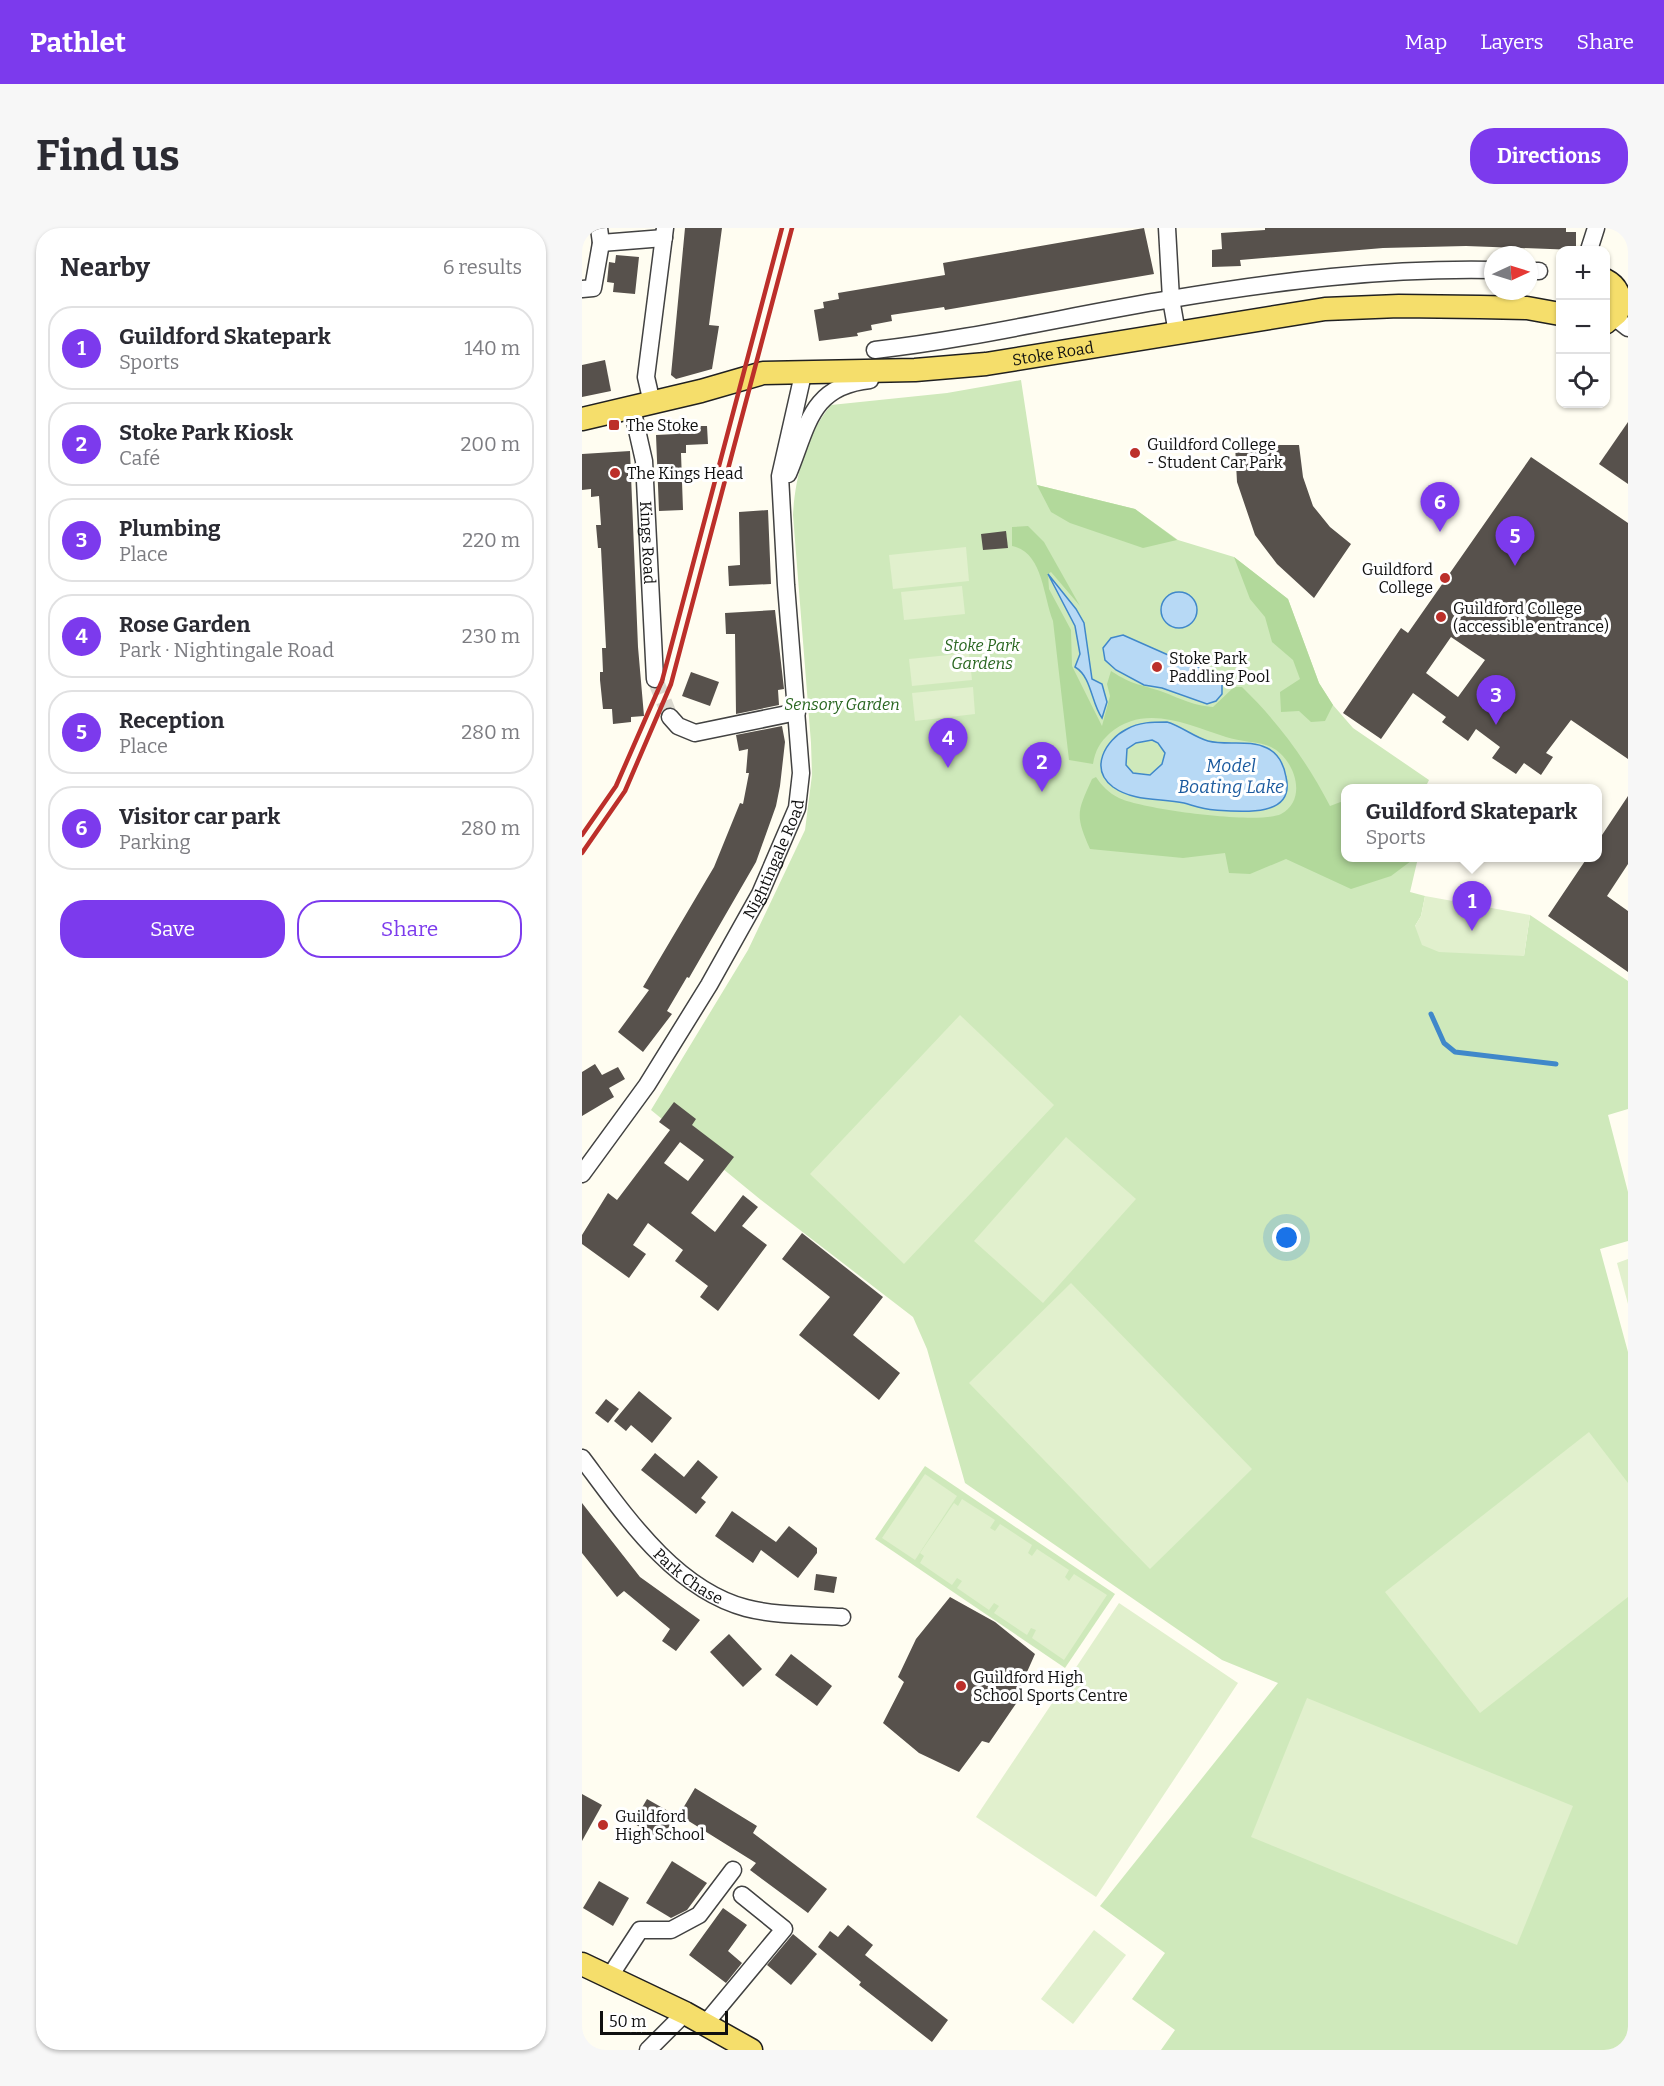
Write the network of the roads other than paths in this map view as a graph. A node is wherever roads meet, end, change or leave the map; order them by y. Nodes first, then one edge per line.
1 (1167, 228) edge
2 (1596, 228) edge
3 (664, 233) edge
4 (600, 236) edge
5 (1590, 246) edge
6 (1599, 246) edge
7 (1484, 270) edge
8 (582, 289) edge
9 (1171, 299) junction
10 (1556, 299) edge
11 (1527, 308) junction
12 (1556, 313) edge
13 (1177, 333) junction
14 (875, 350) dead end
15 (986, 364) junction
16 (804, 370) junction
17 (642, 406) junction
18 (582, 419) edge
19 (780, 492) junction
20 (655, 679) tunnel mouth
21 (797, 712) junction
22 (670, 717) tunnel mouth
23 (582, 1174) edge
24 (582, 1458) edge
25 (842, 1617) dead end
26 (733, 1870) dead end
27 (742, 1895) dead end
28 (582, 1964) edge
29 (610, 1976) junction
30 (685, 2013) junction
31 (705, 2024) junction
32 (648, 2050) edge
33 (751, 2050) edge

1 - 9 street
2 - 5 street
2 - 6 street
3 - 4 street
3 - 17 street, Kings Road
4 - 8 street
7 - 9 street, Stoke Road
9 - 13 street
9 - 14 street, Stoke Road
10 - 11 main road, Stoke Road
11 - 12 main road, Stoke Road
11 - 13 main road, Stoke Road
13 - 15 main road, Stoke Road
15 - 16 main road, Stoke Road
15 - 19 street, Nightingale Road
16 - 17 main road, Stoke Road
16 - 19 street, Nightingale Road
17 - 18 main road, Stoke Road
17 - 20 street, Kings Road
19 - 21 street, Nightingale Road
21 - 22 street
21 - 23 street, Nightingale Road
24 - 25 street, Park Chase
26 - 29 street
27 - 31 street
28 - 29 main road
29 - 30 main road
30 - 31 main road
30 - 32 street
31 - 33 main road

